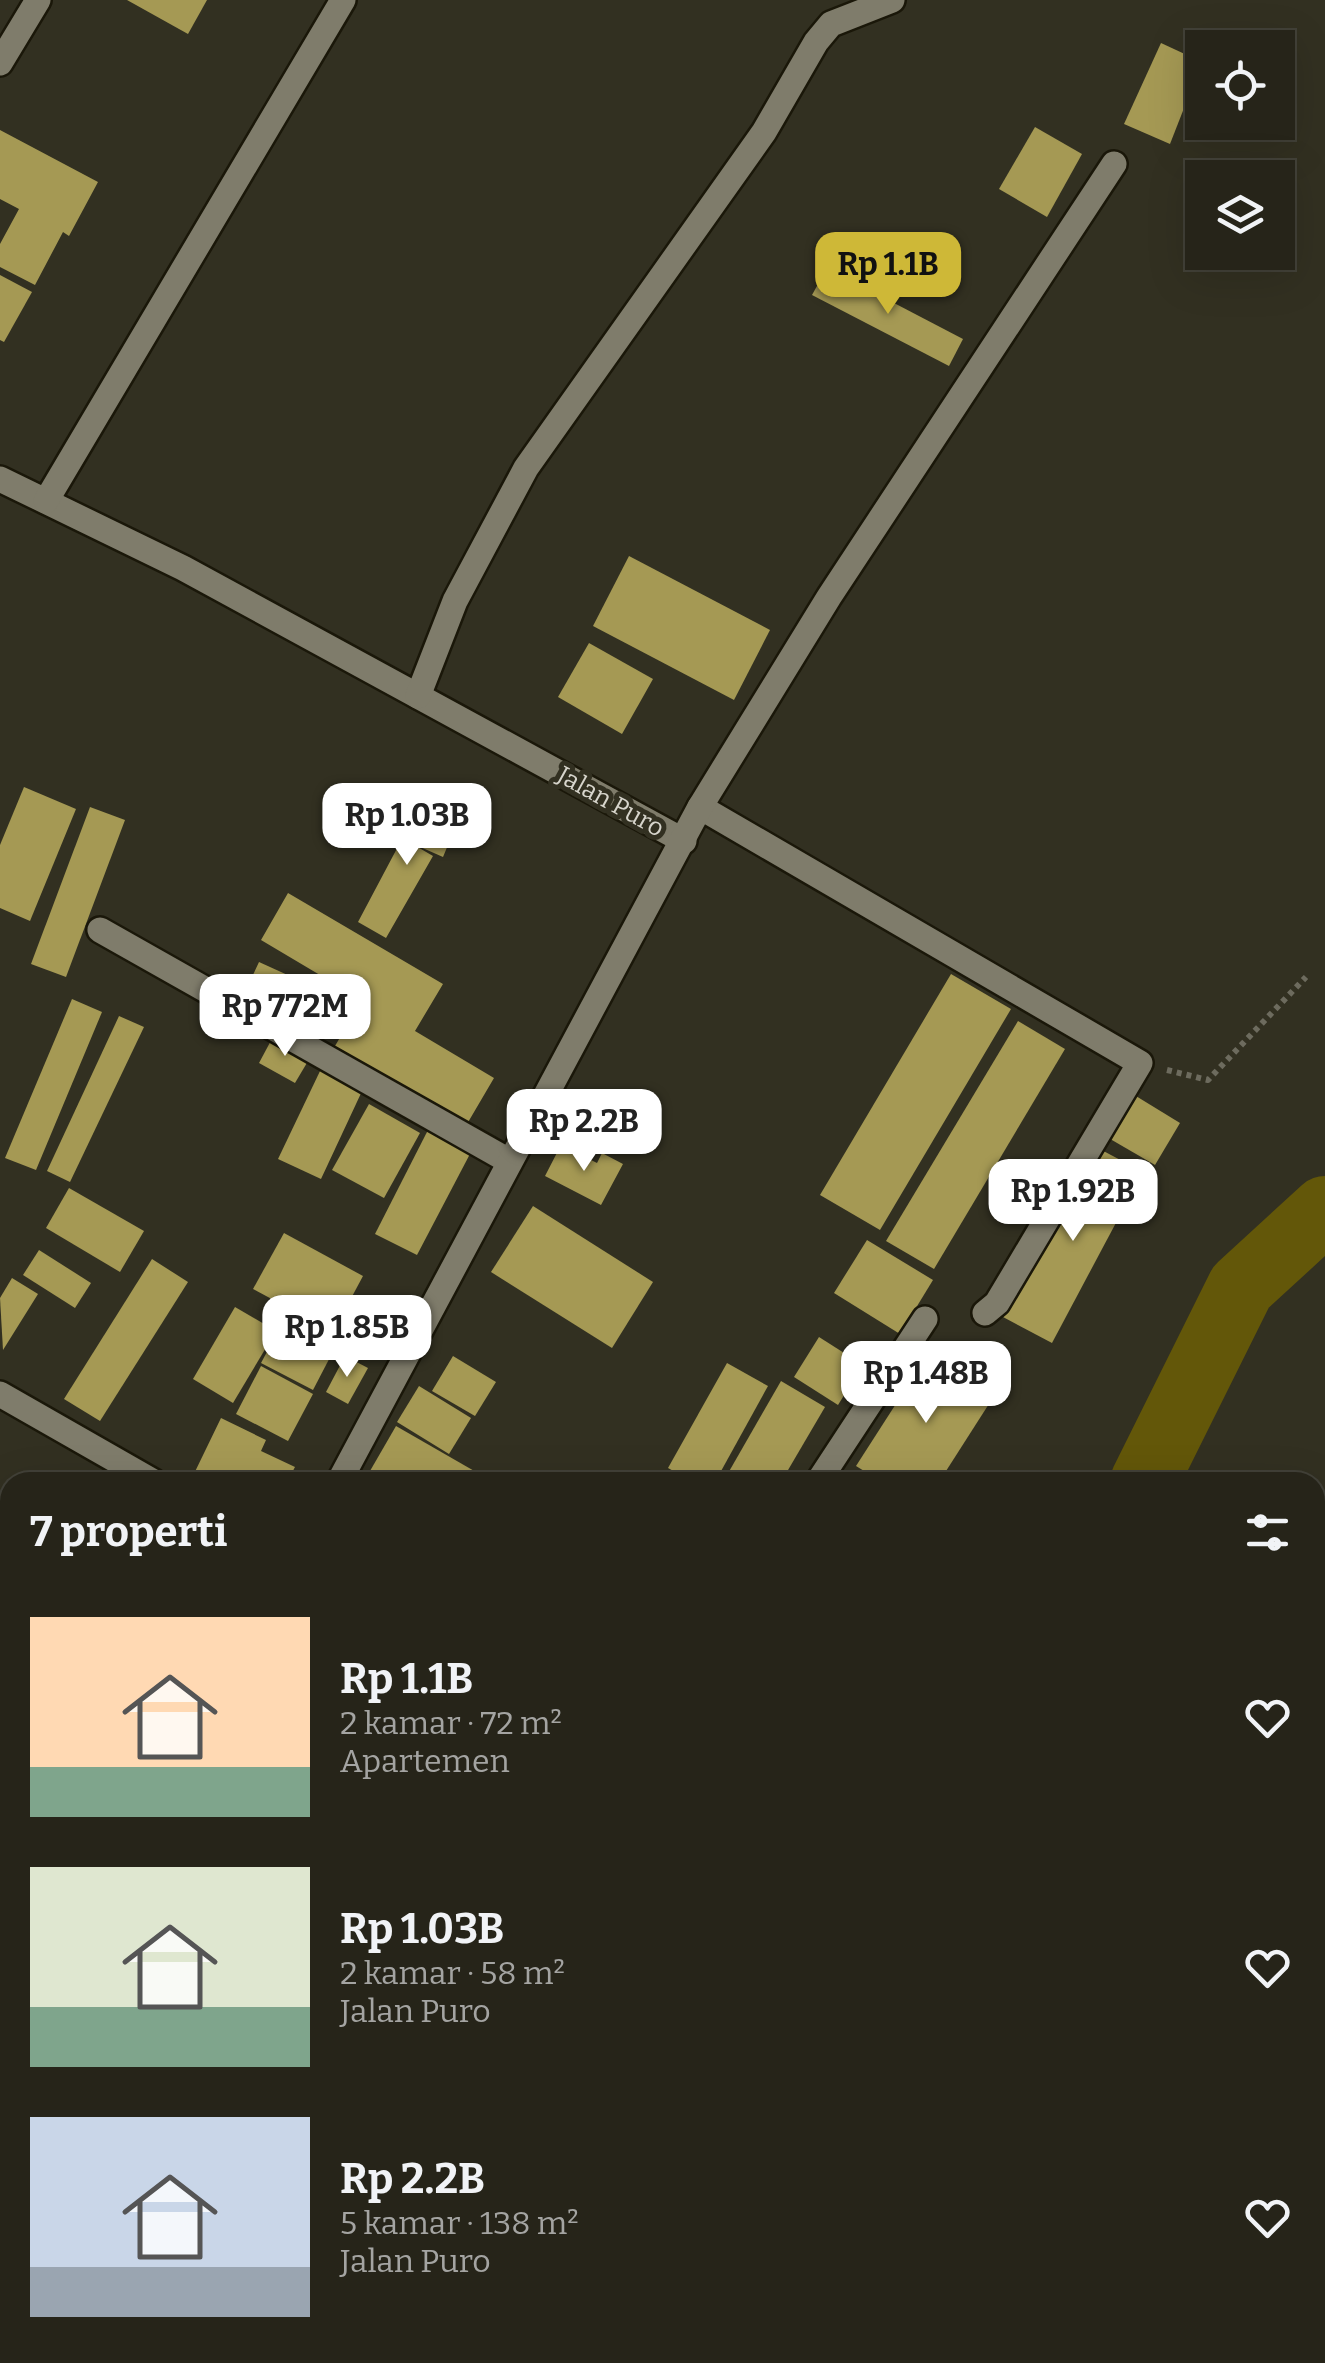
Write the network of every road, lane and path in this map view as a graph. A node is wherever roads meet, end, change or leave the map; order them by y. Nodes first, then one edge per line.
1 (38, 0) edge
2 (343, 0) edge
3 (892, 0) edge
4 (0, 63) edge
5 (1114, 164) dead end
6 (0, 478) edge
7 (46, 501) junction
8 (418, 696) junction
9 (700, 807) junction
10 (684, 841) junction
11 (100, 930) dead end
12 (1306, 977) dead end
13 (1140, 1063) junction
14 (508, 1161) junction
15 (985, 1313) dead end
16 (926, 1319) dead end
17 (0, 1394) edge
18 (136, 1472) edge
19 (345, 1472) edge
20 (825, 1472) edge

1 - 4 street
2 - 7 street
3 - 8 street
5 - 9 street
6 - 7 street, Jalan Puro
7 - 8 street, Jalan Puro
8 - 10 street, Jalan Puro
9 - 10 street
9 - 13 street
10 - 14 street, Jalan Puro
11 - 14 street
12 - 13 path
13 - 15 street
14 - 19 street, Jalan Puro
16 - 20 street
17 - 18 street

